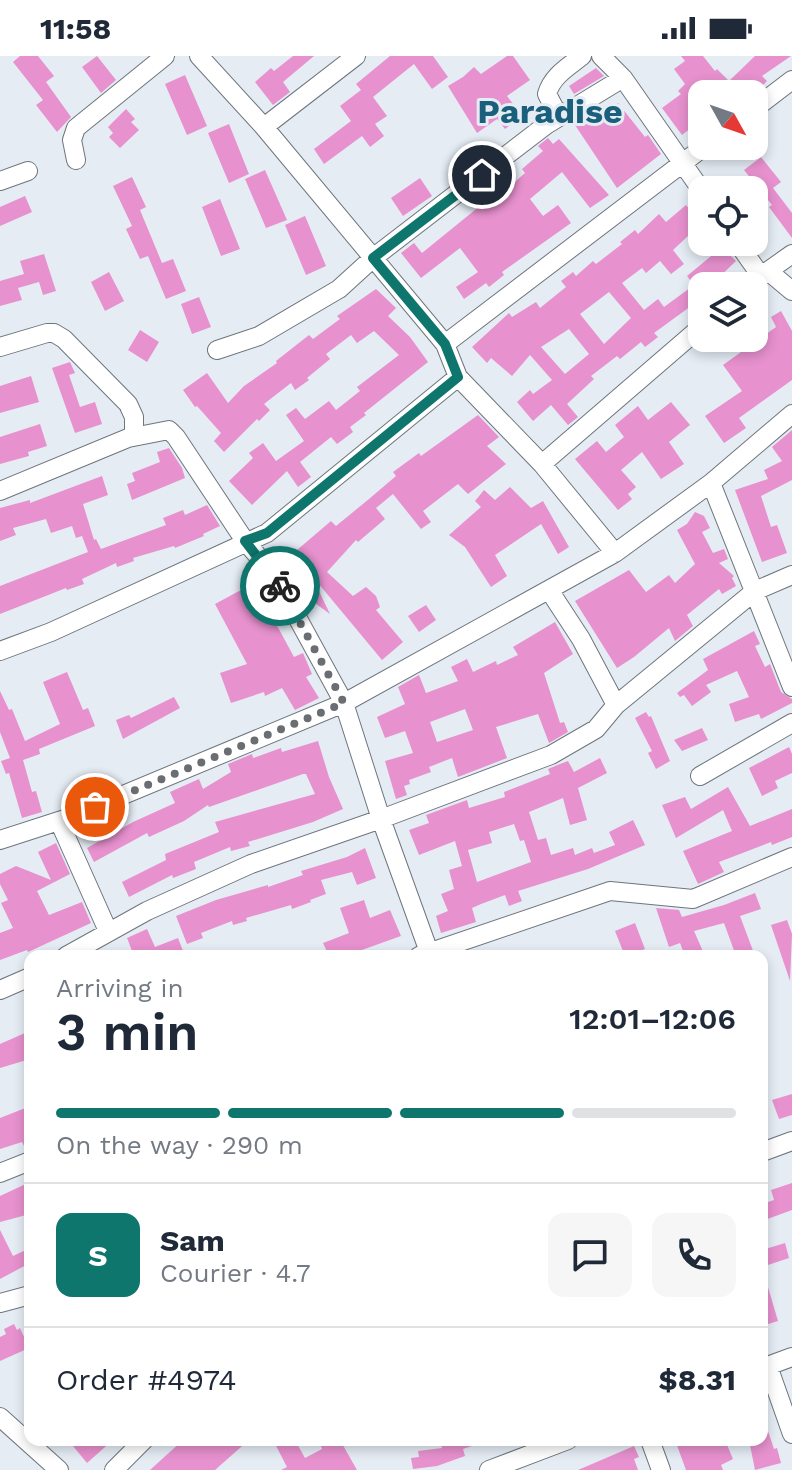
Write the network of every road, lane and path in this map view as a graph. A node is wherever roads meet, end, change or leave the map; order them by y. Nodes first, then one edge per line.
1 (165, 56) edge
2 (199, 56) edge
3 (356, 56) edge
4 (582, 56) edge
5 (601, 56) edge
6 (623, 78) junction
7 (792, 80) edge
8 (768, 98) edge
9 (559, 117) junction
10 (264, 127) junction
11 (688, 159) edge
12 (76, 160) dead end
13 (683, 163) junction
14 (28, 171) dead end
15 (692, 176) edge
16 (0, 181) edge
17 (792, 254) edge
18 (373, 258) junction
19 (767, 272) edge
20 (768, 282) edge
21 (792, 291) edge
22 (688, 338) edge
23 (445, 344) junction
24 (0, 347) edge
25 (217, 350) dead end
26 (458, 377) junction
27 (792, 414) edge
28 (134, 436) junction
29 (542, 464) junction
30 (711, 483) junction
31 (0, 491) edge
32 (245, 541) junction
33 (615, 553) junction
34 (792, 575) edge
35 (549, 590) junction
36 (755, 591) junction
37 (0, 651) edge
38 (792, 687) edge
39 (344, 703) junction
40 (616, 705) junction
41 (792, 723) edge
42 (700, 776) dead end
43 (381, 819) junction
44 (59, 821) junction
45 (0, 840) edge
46 (792, 857) edge
47 (108, 931) junction
48 (76, 950) edge
49 (423, 950) edge
50 (436, 950) edge
51 (24, 980) edge
52 (0, 990) edge
53 (792, 1141) edge
54 (768, 1150) edge
55 (24, 1163) edge
56 (0, 1173) edge
57 (24, 1297) edge
58 (0, 1303) edge
59 (792, 1357) edge
60 (768, 1366) edge
61 (768, 1374) edge
62 (0, 1417) edge
63 (792, 1434) edge
64 (24, 1439) edge
65 (32, 1446) edge
66 (138, 1446) edge
67 (552, 1446) edge
68 (652, 1446) edge
69 (59, 1470) edge
70 (114, 1470) edge
71 (489, 1470) edge
72 (661, 1470) edge

1 - 12 street
2 - 10 street
3 - 10 street
4 - 9 street
5 - 6 street
6 - 9 street
6 - 13 street
7 - 8 street
9 - 18 street
10 - 18 street
11 - 13 street
13 - 15 street
13 - 23 street
14 - 16 street
17 - 19 street
18 - 23 street
18 - 25 street
20 - 21 street
22 - 29 street
23 - 26 street
24 - 28 street
26 - 29 street
26 - 32 street
27 - 30 street
28 - 31 street
28 - 32 street
29 - 33 street
30 - 33 street
30 - 36 street
32 - 37 street
32 - 39 street
33 - 35 street
34 - 36 street
35 - 39 street
35 - 40 street
36 - 38 street
36 - 40 street
39 - 43 street
39 - 44 street
40 - 43 street
41 - 42 street
43 - 47 street
43 - 49 street
44 - 45 street
44 - 47 street
46 - 50 street
47 - 48 street
51 - 52 street
53 - 54 street
55 - 56 street
57 - 58 street
59 - 60 street
61 - 63 street
62 - 64 street
65 - 69 street
66 - 70 street
67 - 71 street
68 - 72 street

